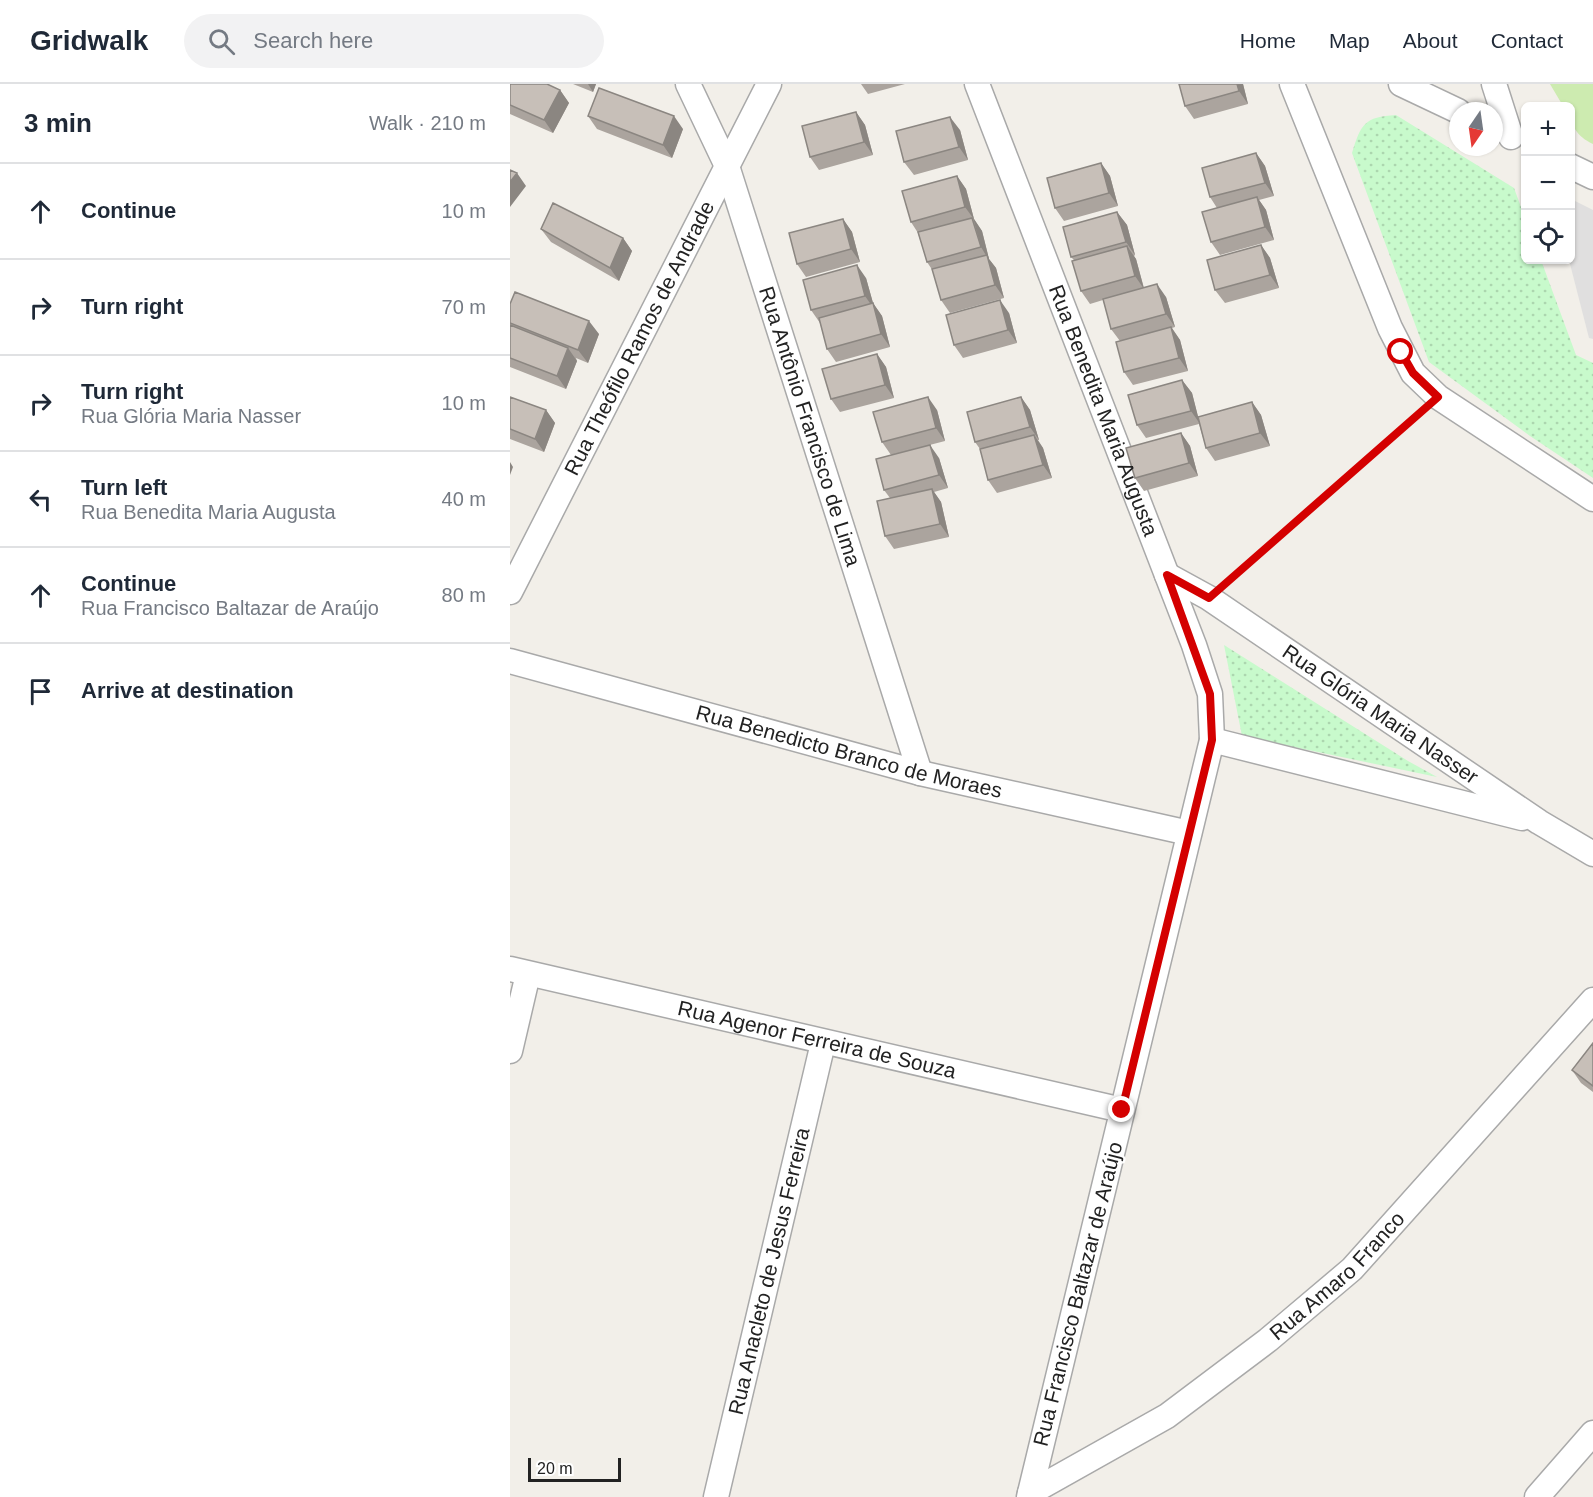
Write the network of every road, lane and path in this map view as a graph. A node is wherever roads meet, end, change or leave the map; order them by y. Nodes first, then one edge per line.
1 (688, 84) edge
2 (769, 84) edge
3 (977, 84) edge
4 (1292, 84) edge
5 (1401, 84) edge
6 (1494, 84) edge
7 (1449, 107) edge
8 (1510, 136) edge
9 (727, 166) junction
10 (1575, 168) edge
11 (1593, 177) edge
12 (1438, 397) junction
13 (1593, 499) edge
14 (1167, 575) junction
15 (510, 592) edge
16 (1209, 598) junction
17 (510, 661) edge
18 (1212, 740) junction
19 (920, 773) junction
20 (1539, 822) junction
21 (1190, 833) junction
22 (1593, 854) edge
23 (519, 971) edge
24 (1593, 1000) edge
25 (823, 1043) junction
26 (510, 1051) edge
27 (1122, 1110) junction
28 (1593, 1433) edge
29 (1030, 1495) edge
30 (716, 1497) edge
31 (1537, 1497) edge

1 - 9 street, Rua Antônio Francisco de Lima
2 - 9 street, Rua Theófilo Ramos de Andrade
3 - 14 street, Rua Benedita Maria Augusta
4 - 12 street
5 - 7 street
6 - 8 street
9 - 15 street, Rua Theófilo Ramos de Andrade
9 - 19 street, Rua Antônio Francisco de Lima
10 - 11 street
12 - 13 street
12 - 16 path
14 - 16 street, Rua Glória Maria Nasser
14 - 18 street, Rua Benedita Maria Augusta
16 - 20 street, Rua Glória Maria Nasser
17 - 19 street, Rua Benedicto Branco de Moraes
18 - 20 street
18 - 21 street, Rua Francisco Baltazar de Araújo
19 - 21 street, Rua Benedicto Branco de Moraes
20 - 22 street, Rua Glória Maria Nasser
21 - 27 street, Rua Francisco Baltazar de Araújo
23 - 25 street, Rua Agenor Ferreira de Souza
23 - 26 street
24 - 29 street, Rua Amaro Franco
25 - 27 street, Rua Agenor Ferreira de Souza
25 - 30 street, Rua Anacleto de Jesus Ferreira
27 - 29 street, Rua Francisco Baltazar de Araújo
28 - 31 street

